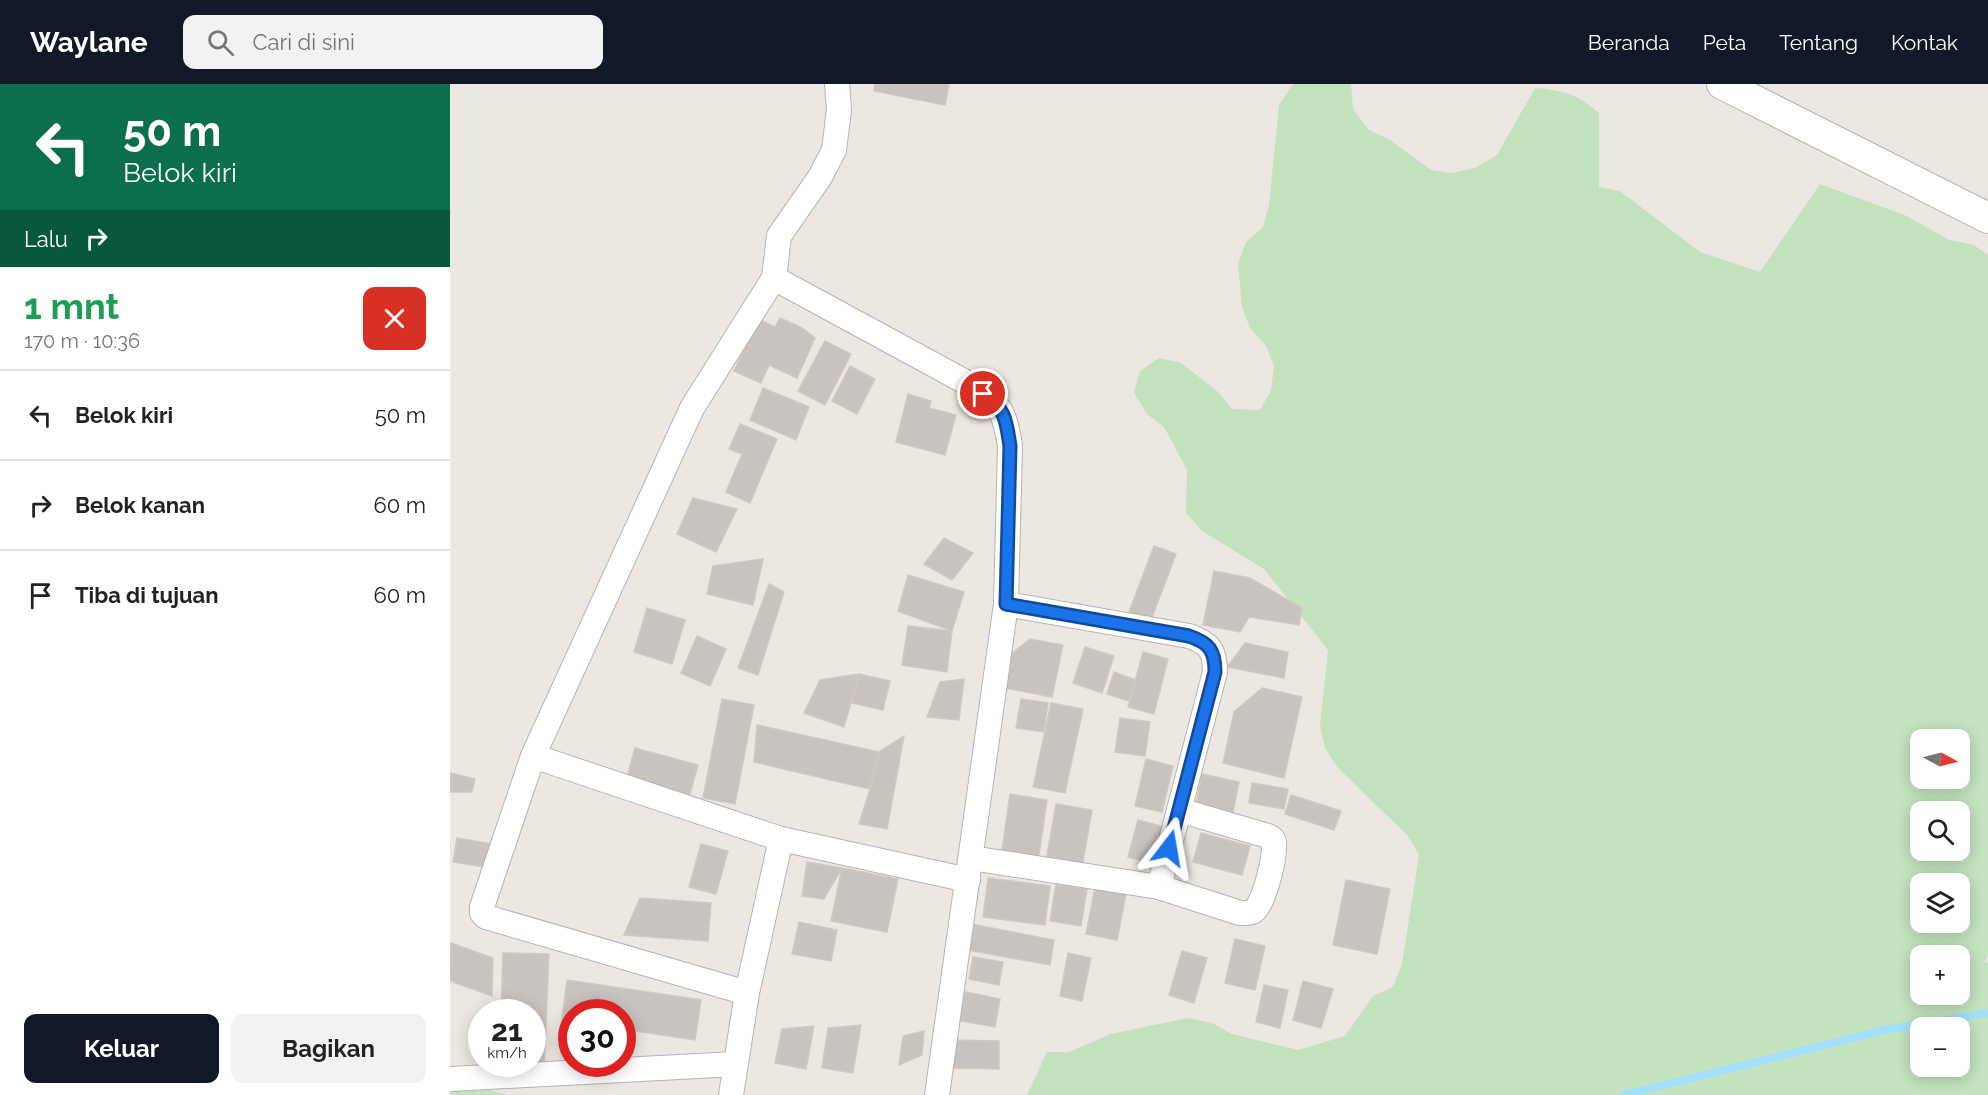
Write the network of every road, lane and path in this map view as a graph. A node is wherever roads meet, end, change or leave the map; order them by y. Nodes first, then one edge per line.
1 (837, 84) edge
2 (1722, 84) edge
3 (1988, 218) edge
4 (774, 278) junction
5 (1006, 604) junction
6 (533, 756) junction
7 (1179, 810) junction
8 (781, 839) junction
9 (969, 869) junction
10 (1159, 887) junction
11 (747, 993) junction
12 (736, 1064) junction
13 (450, 1079) edge
14 (731, 1095) edge
15 (937, 1095) edge

1 - 4 street
2 - 3 street
4 - 5 street
4 - 6 street
5 - 7 street
5 - 9 street
6 - 8 street
6 - 11 street
7 - 10 street
7 - 10 street
8 - 9 street
8 - 11 street
9 - 10 street
9 - 15 street
11 - 12 street
12 - 13 street
12 - 14 street

